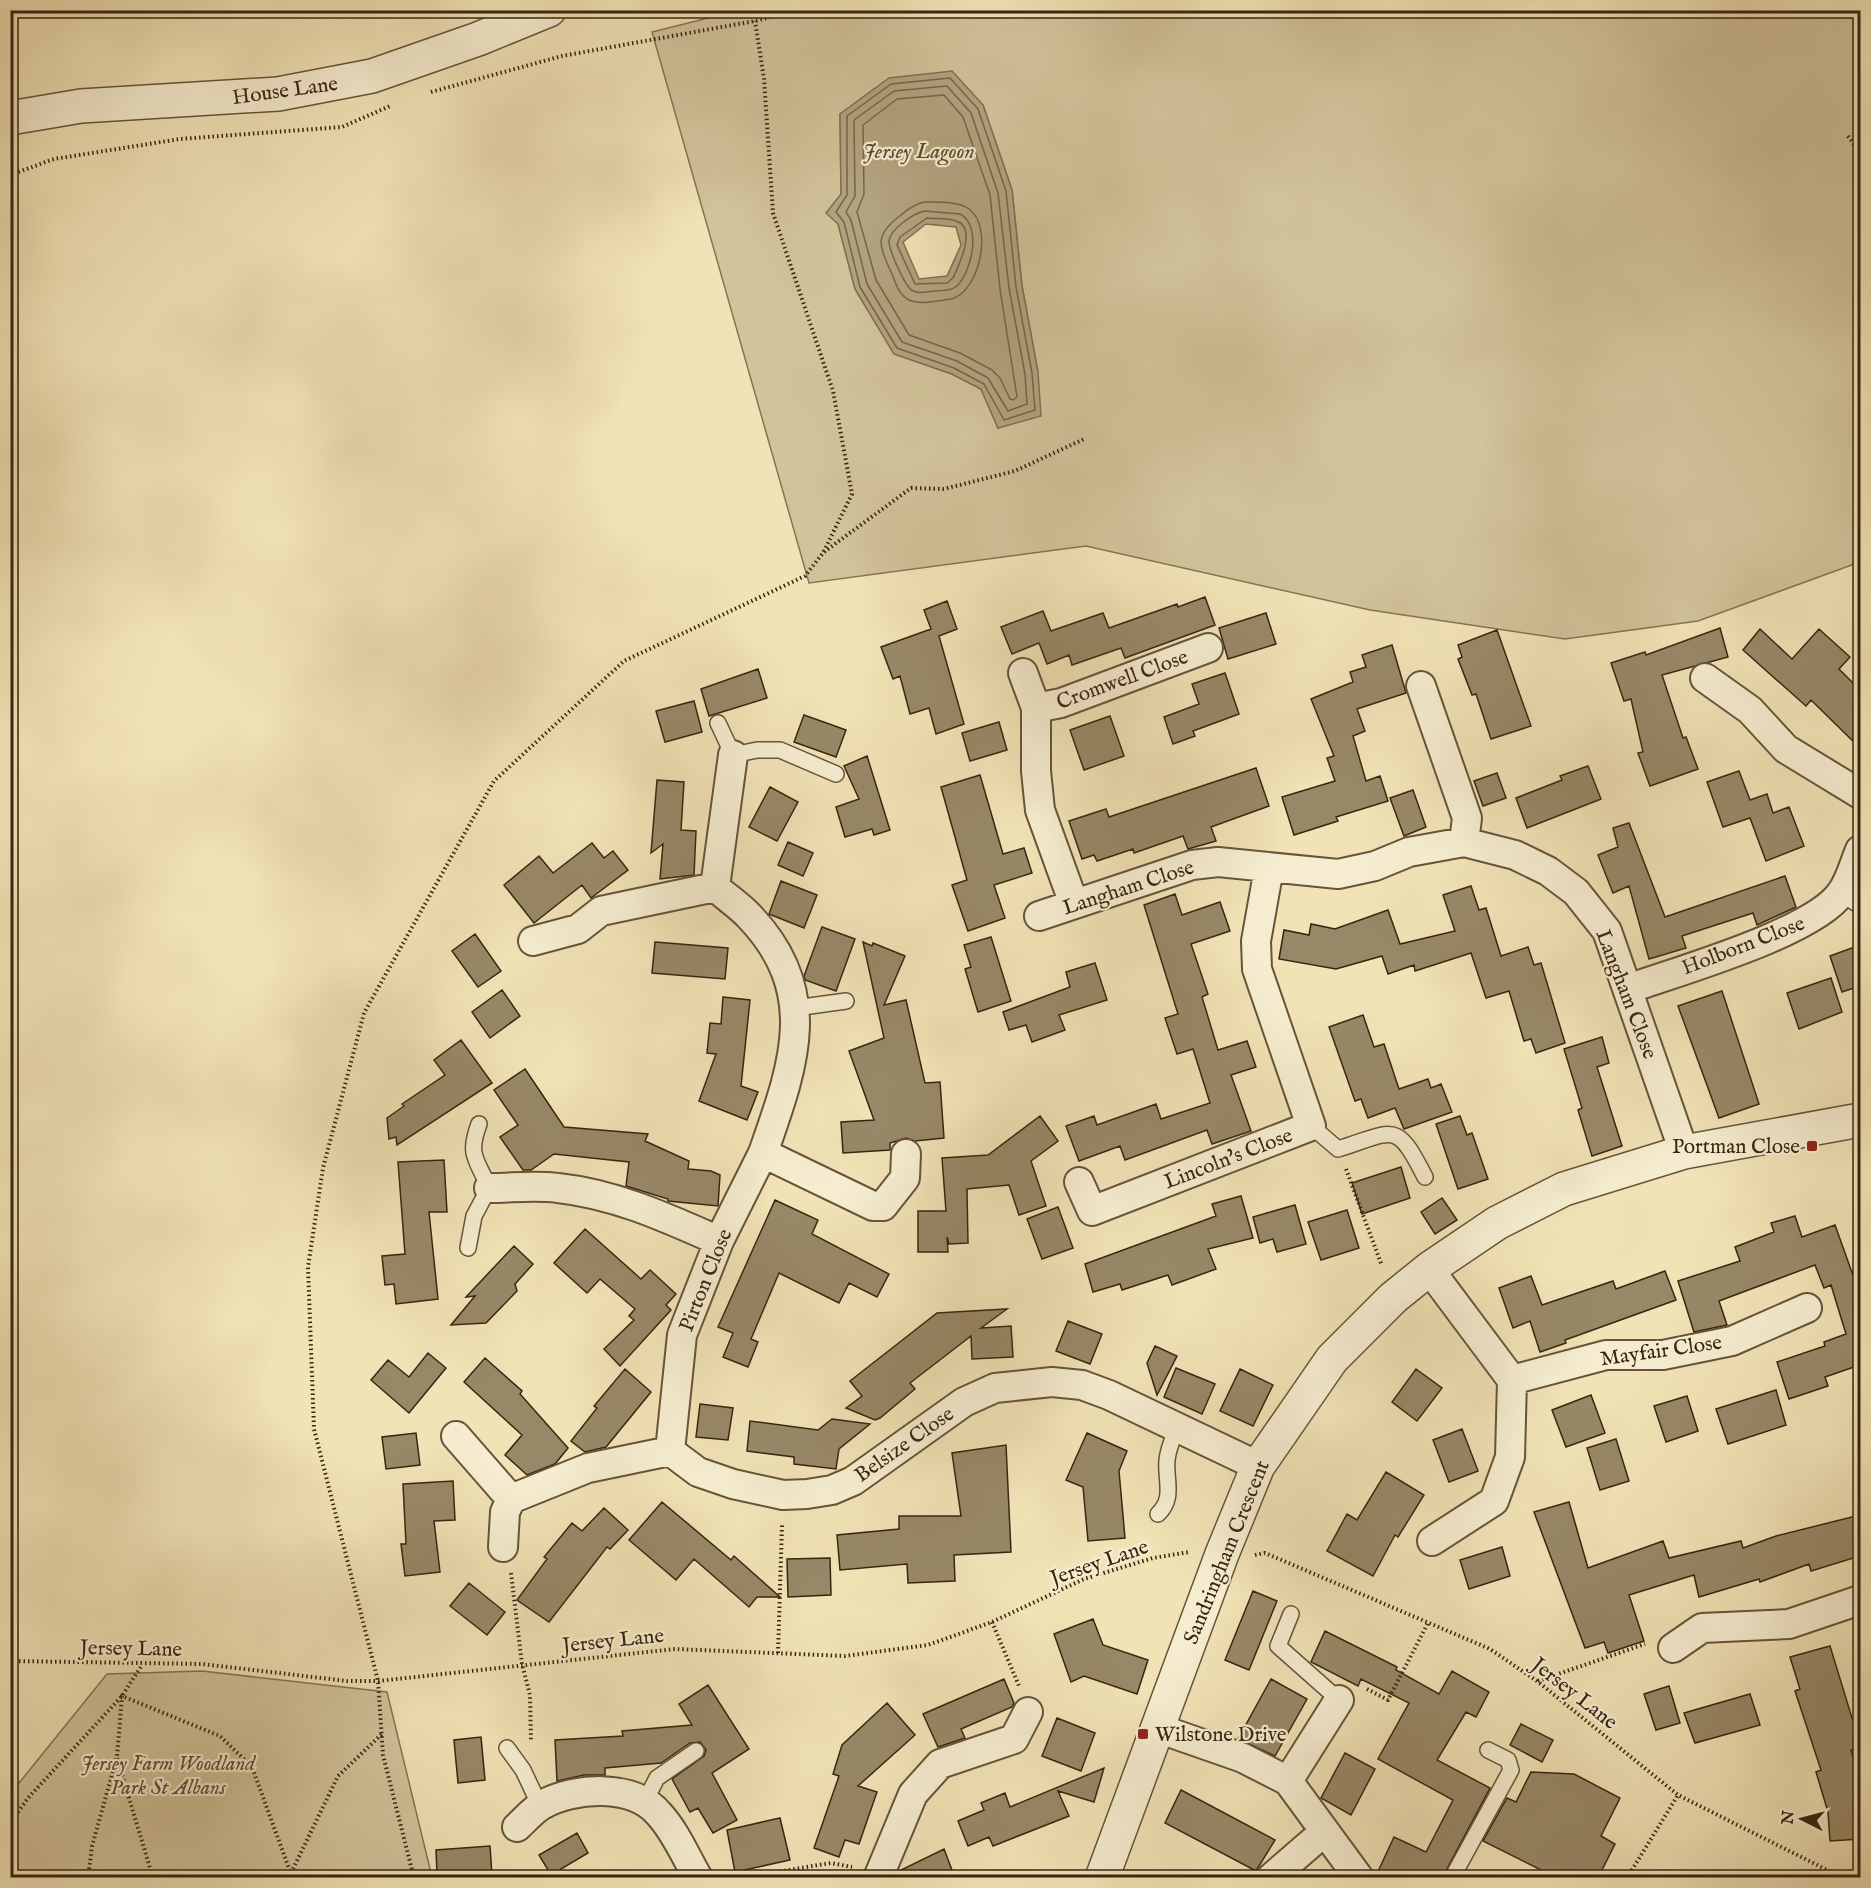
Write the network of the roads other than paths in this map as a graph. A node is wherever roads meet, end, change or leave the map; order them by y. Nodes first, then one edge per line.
1 (549, 10) edge
2 (10, 118) edge
3 (1208, 648) dead end
4 (1023, 673) dead end
5 (1704, 678) dead end
6 (1421, 686) dead end
7 (1036, 708) junction
8 (718, 723) dead end
9 (733, 755) junction
10 (836, 774) dead end
11 (1860, 794) edge
12 (1464, 842) junction
13 (1860, 850) edge
14 (1269, 868) junction
15 (715, 887) junction
16 (1851, 899) edge
17 (1074, 904) junction
18 (1039, 916) dead end
19 (533, 941) dead end
20 (1628, 989) junction
21 (846, 1001) dead end
22 (795, 1008) junction
23 (1860, 1120) edge
24 (479, 1124) dead end
25 (1311, 1126) junction
26 (1684, 1152) junction
27 (763, 1153) junction
28 (906, 1154) dead end
29 (1425, 1177) dead end
30 (1079, 1182) dead end
31 (489, 1188) junction
32 (719, 1241) junction
33 (468, 1248) dead end
34 (1428, 1269) junction
35 (1807, 1308) dead end
36 (1512, 1380) junction
37 (1177, 1427) junction
38 (456, 1437) dead end
39 (670, 1451) junction
40 (1258, 1466) junction
41 (511, 1499) junction
42 (1158, 1514) dead end
43 (1432, 1541) dead end
44 (503, 1547) road end
45 (1860, 1600) edge
46 (1291, 1614) dead end
47 (1673, 1648) road end
48 (1339, 1700) joint
49 (1028, 1712) road end
50 (1157, 1728) junction
51 (507, 1748) dead end
52 (1488, 1750) dead end
53 (696, 1751) dead end
54 (1288, 1781) junction
55 (645, 1801) junction
56 (540, 1806) junction
57 (517, 1827) dead end
58 (1324, 1832) junction
59 (878, 1876) edge
60 (698, 1878) edge
61 (1102, 1878) edge
62 (1271, 1878) edge
63 (1359, 1878) edge
64 (1452, 1878) edge

1 - 2 street, House Lane
3 - 7 street, Cromwell Close
4 - 7 street, Cromwell Close
5 - 11 street
6 - 12 street
7 - 17 street, Cromwell Close
8 - 9 lane
9 - 10 lane
9 - 15 street
12 - 14 street, Langham Close
12 - 20 street, Langham Close
13 - 16 street, Holborn Close
14 - 17 street, Langham Close
14 - 25 street, Lincoln's Close
15 - 19 street
15 - 22 street, Pirton Close
16 - 20 street, Holborn Close
17 - 18 street, Langham Close
20 - 26 street, Langham Close
21 - 22 lane
22 - 27 street, Pirton Close
23 - 26 street, Sandringham Crescent
24 - 31 lane
25 - 29 lane
25 - 30 street, Lincoln's Close
26 - 34 street, Sandringham Crescent
27 - 28 street
27 - 32 street, Pirton Close
31 - 32 street
31 - 33 lane
32 - 39 street, Pirton Close
34 - 36 street
34 - 40 street, Sandringham Crescent
35 - 36 street, Mayfair Close
36 - 43 street
37 - 39 street, Belsize Close
37 - 40 street, Belsize Close
37 - 42 lane
38 - 41 street
39 - 41 street
40 - 50 street, Sandringham Crescent
41 - 44 street
45 - 47 street
46 - 48 lane
48 - 54 street
49 - 59 street
50 - 54 street
50 - 61 street, Sandringham Crescent
51 - 56 lane
52 - 64 lane
53 - 55 lane
54 - 58 street
55 - 56 street
55 - 60 street
56 - 57 street
58 - 62 street
58 - 63 street

